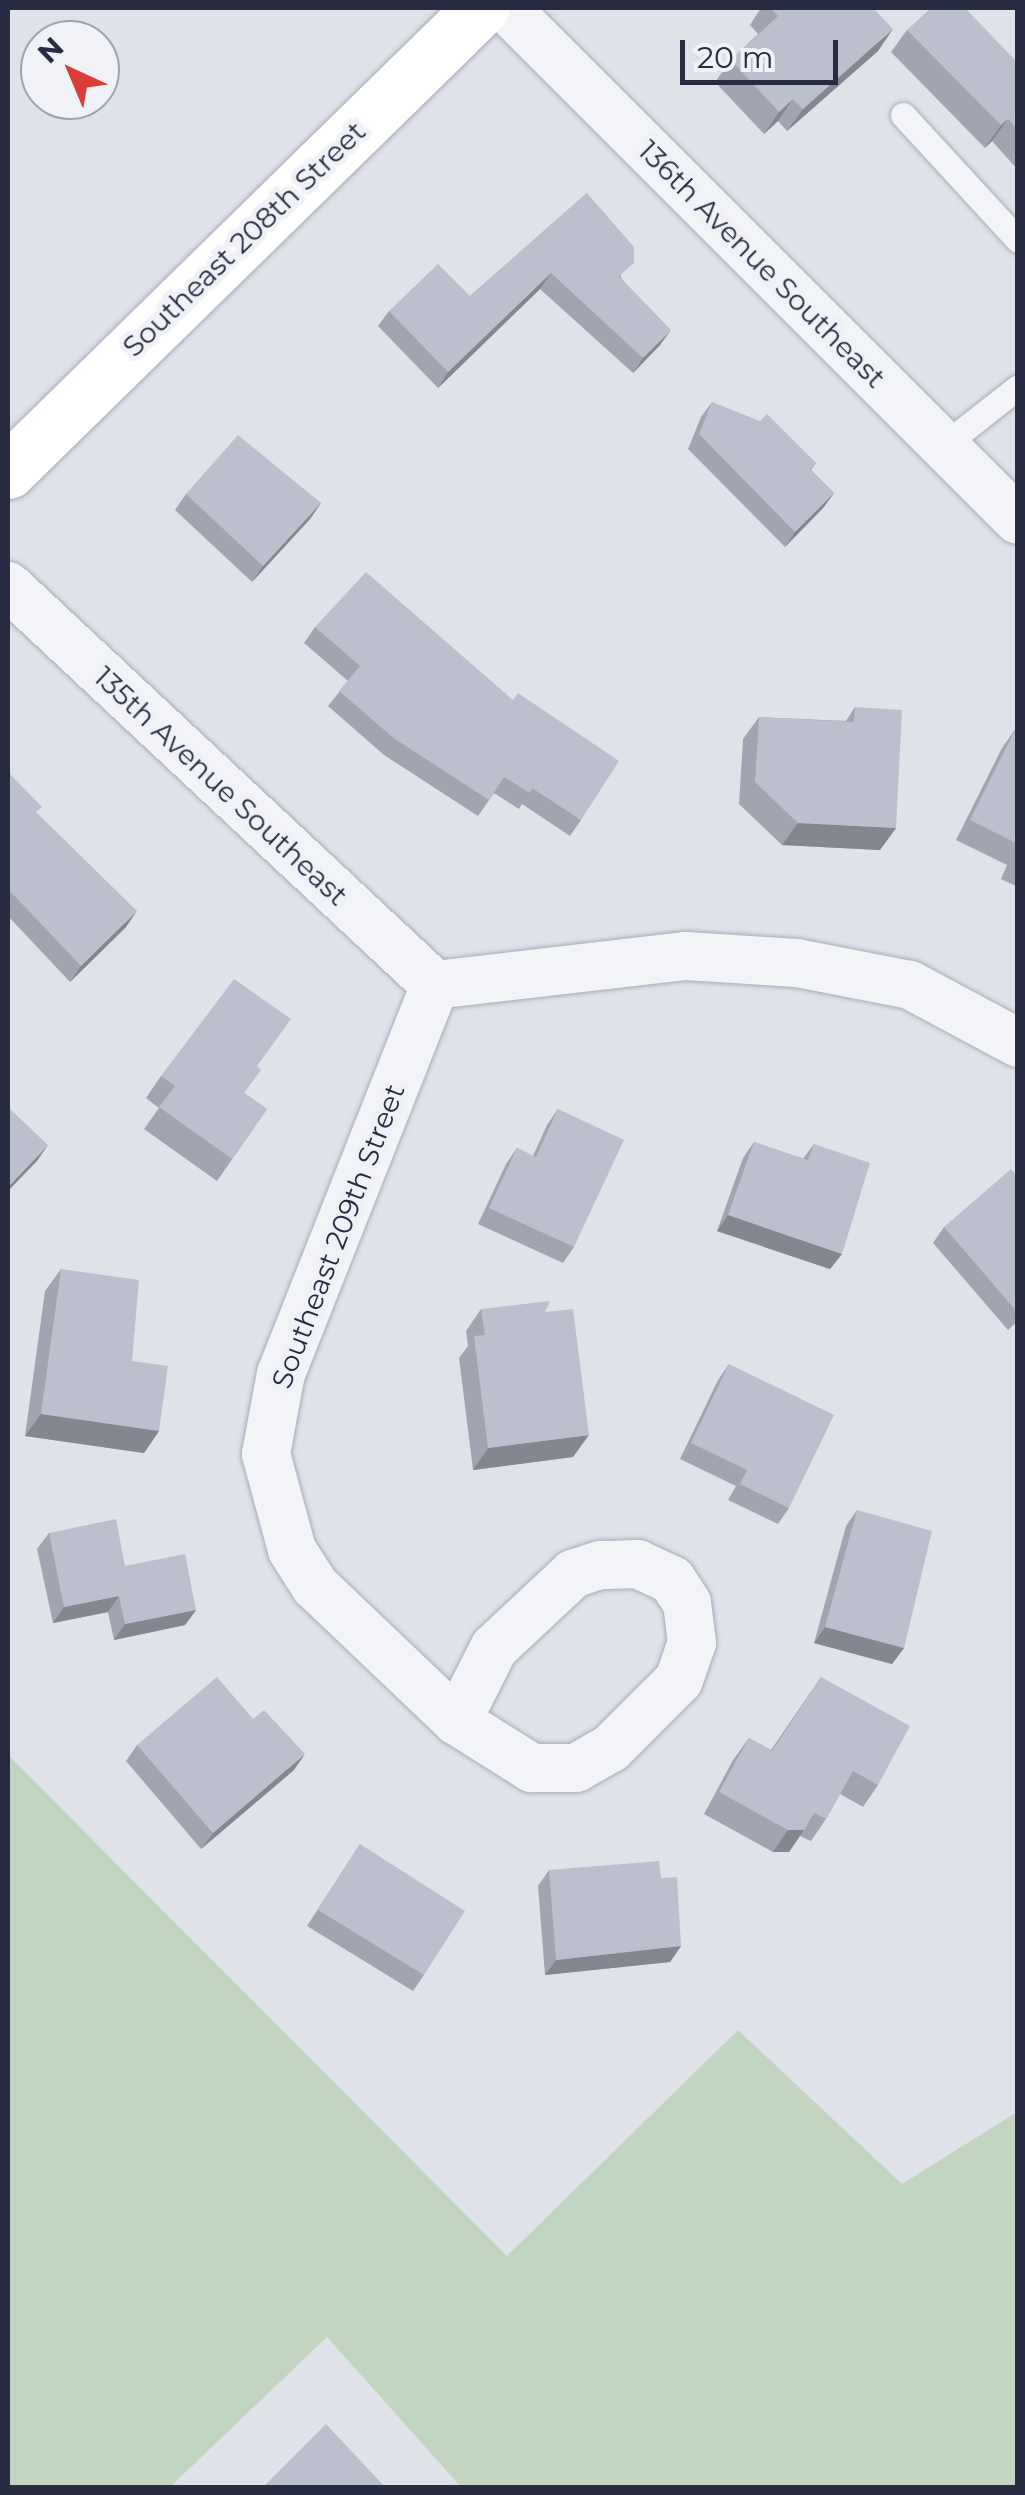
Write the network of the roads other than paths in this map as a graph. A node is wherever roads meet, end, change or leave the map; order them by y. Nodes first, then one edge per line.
1 (480, 8) edge
2 (506, 8) edge
3 (902, 115) dead end
4 (1018, 240) edge
5 (1018, 387) edge
6 (944, 446) junction
7 (8, 471) edge
8 (1018, 520) edge
9 (8, 586) edge
10 (434, 986) junction
11 (1018, 1043) edge
12 (457, 1721) junction

1 - 7 street, Southeast 208th Street
2 - 6 street, 136th Avenue Southeast
3 - 4 lane
5 - 6 lane
6 - 8 street, 136th Avenue Southeast
9 - 10 street, 135th Avenue Southeast
10 - 11 street
10 - 12 street, Southeast 209th Street
12 - 12 street

